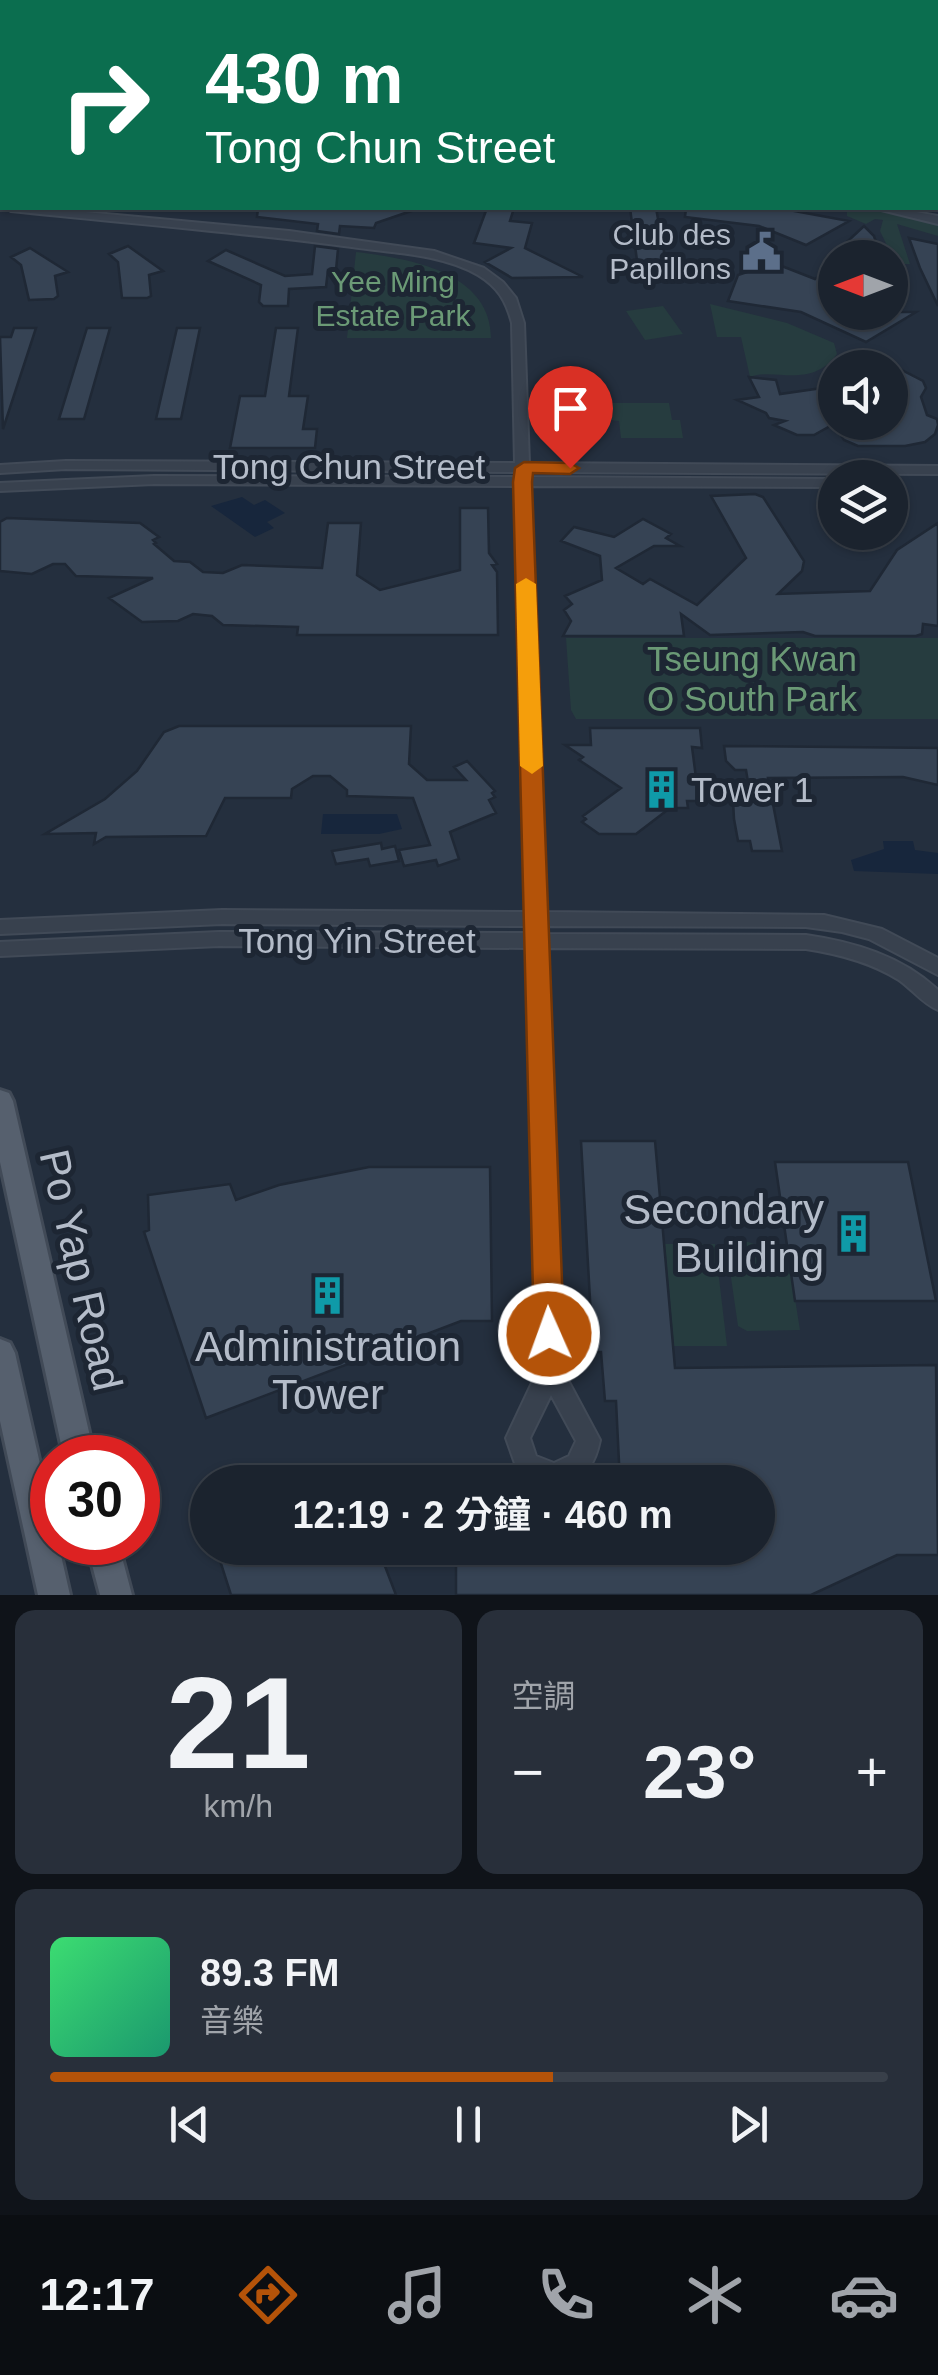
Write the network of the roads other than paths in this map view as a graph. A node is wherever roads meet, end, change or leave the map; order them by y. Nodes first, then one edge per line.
1 (30, 210) edge
2 (889, 210) edge
3 (938, 220) edge
4 (66, 464) junction
5 (0, 469) edge
6 (938, 470) edge
7 (524, 475) junction
8 (818, 482) edge
9 (908, 482) edge
10 (938, 482) edge
11 (43, 484) junction
12 (0, 486) edge
13 (0, 927) edge
14 (534, 930) junction
15 (0, 949) edge
16 (938, 968) edge
17 (938, 1002) edge
18 (0, 1101) edge
19 (0, 1352) edge
20 (550, 1371) dead end
21 (75, 1435) edge
22 (108, 1565) edge
23 (54, 1595) edge
24 (116, 1595) edge

1 - 7 street
2 - 3 street
4 - 5 street, Tong Chun Street
4 - 7 street, Tong Chun Street
4 - 11 street
6 - 7 street, Tong Chun Street
7 - 8 street, Tong Chun Street
7 - 11 street, Tong Chun Street
7 - 14 street
9 - 10 street
11 - 12 street, Tong Chun Street
13 - 14 street, Tong Yin Street
14 - 15 street, Tong Yin Street
14 - 16 street, Tong Yin Street
14 - 17 street, Tong Yin Street
14 - 20 street
18 - 21 main road, Po Yap Road
19 - 23 main road
22 - 24 main road

